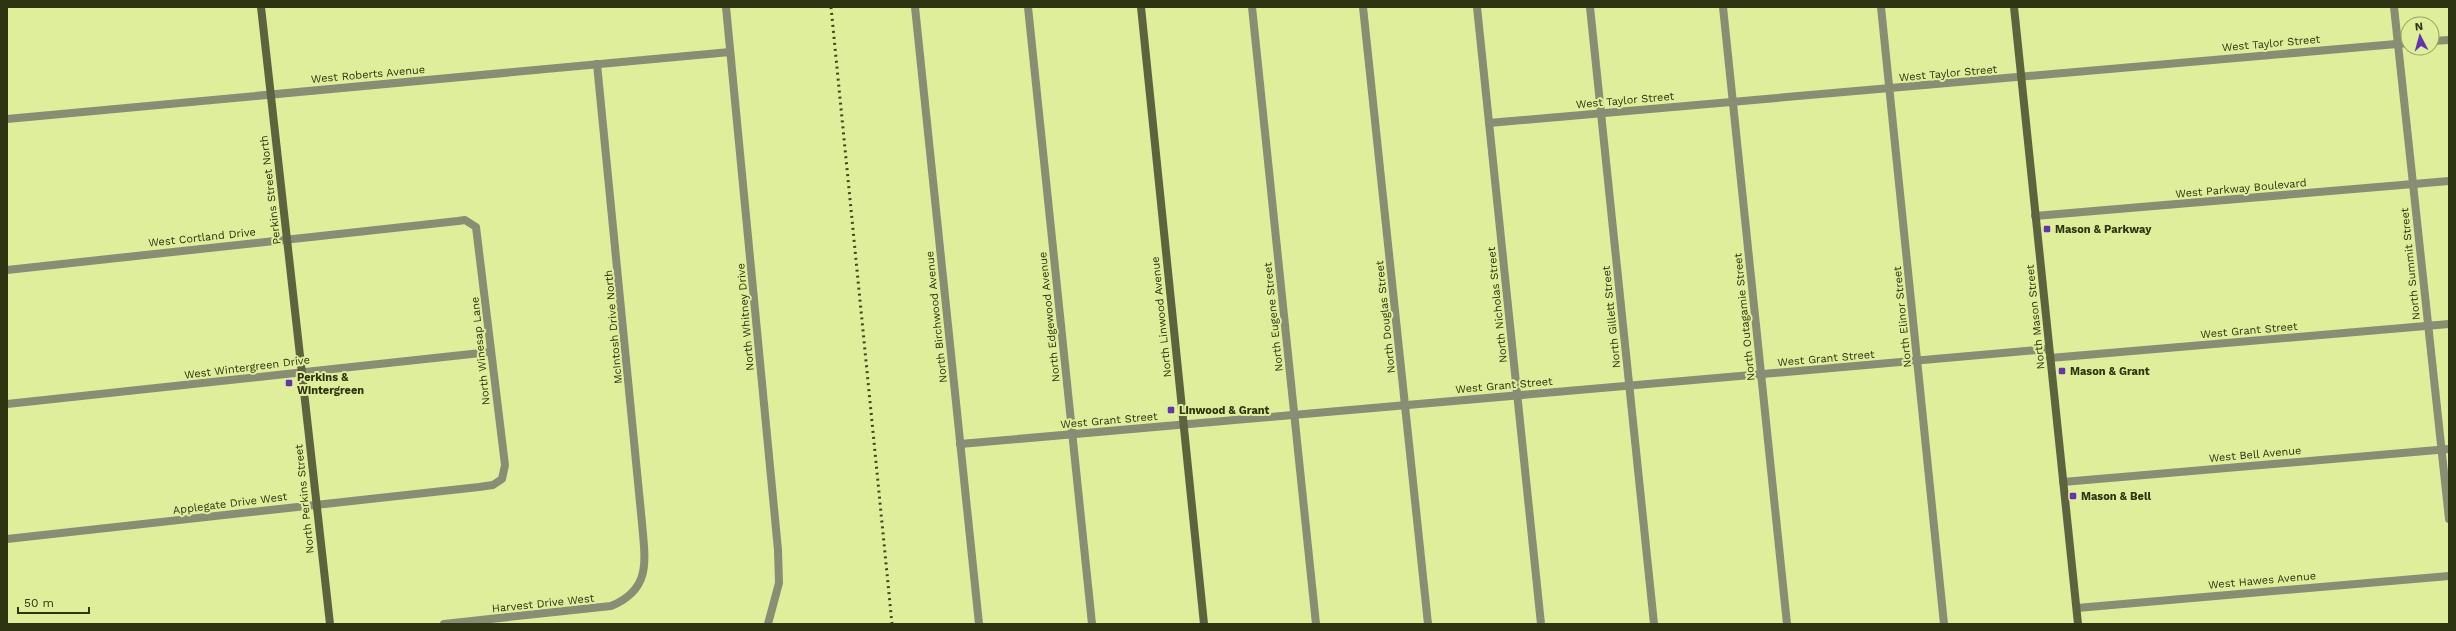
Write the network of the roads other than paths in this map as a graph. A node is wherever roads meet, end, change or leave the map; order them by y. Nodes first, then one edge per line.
1 (262, 7) edge
2 (726, 7) edge
3 (915, 7) edge
4 (1028, 7) edge
5 (1140, 7) edge
6 (1252, 7) edge
7 (1363, 7) edge
8 (1477, 7) edge
9 (1590, 7) edge
10 (1723, 7) edge
11 (1881, 7) edge
12 (2014, 7) edge
13 (2394, 7) edge
14 (2398, 44) junction
15 (730, 52) junction
16 (597, 64) junction
17 (2021, 76) junction
18 (1889, 89) junction
19 (271, 94) junction
20 (1733, 101) junction
21 (1602, 113) junction
22 (7, 119) edge
23 (1489, 122) junction
24 (2449, 181) edge
25 (2412, 184) junction
26 (2035, 216) junction
27 (471, 223) joint
28 (287, 239) junction
29 (7, 270) edge
30 (2449, 324) edge
31 (2428, 326) junction
32 (2049, 349) junction
33 (490, 352) junction
34 (2050, 358) junction
35 (1917, 361) junction
36 (301, 371) junction
37 (1761, 374) junction
38 (1630, 386) junction
39 (1518, 395) junction
40 (7, 404) edge
41 (1406, 405) junction
42 (1294, 414) junction
43 (1184, 424) junction
44 (1072, 434) junction
45 (960, 444) junction
46 (2445, 449) edge
47 (502, 479) joint
48 (2063, 482) junction
49 (316, 505) junction
50 (2449, 519) edge
51 (7, 539) edge
52 (2449, 576) edge
53 (637, 588) joint
54 (2077, 608) junction
55 (330, 624) edge
56 (444, 624) edge
57 (768, 624) edge
58 (979, 624) edge
59 (1092, 624) edge
60 (1204, 624) edge
61 (1316, 624) edge
62 (1428, 624) edge
63 (1541, 624) edge
64 (1654, 624) edge
65 (1787, 624) edge
66 (1944, 624) edge
67 (2078, 624) edge

1 - 19 street, Perkins Street North
2 - 15 street, North Whitney Drive
3 - 45 street, North Birchwood Avenue
4 - 44 street, North Edgewood Avenue
5 - 43 street, North Linwood Avenue
6 - 42 street, North Eugene Street
7 - 41 street, North Douglas Street
8 - 23 street, North Nicholas Street
9 - 21 street, North Gillett Street
10 - 20 street, North Outagamie Street
11 - 18 street, North Elinor Street
12 - 17 street, North Mason Street
13 - 14 street, North Summit Street
14 - 17 street, West Taylor Street
14 - 25 street, North Summit Street
15 - 16 street, West Roberts Avenue
15 - 57 street, North Whitney Drive
16 - 19 street, West Roberts Avenue
16 - 53 street, McIntosh Drive North
17 - 18 street, West Taylor Street
17 - 26 street, North Mason Street
18 - 20 street, West Taylor Street
18 - 35 street, North Elinor Street
19 - 22 street, West Roberts Avenue
19 - 28 street, Perkins Street North
20 - 21 street, West Taylor Street
20 - 37 street, North Outagamie Street
21 - 23 street, West Taylor Street
21 - 38 street, North Gillett Street
23 - 39 street, North Nicholas Street
24 - 25 street, West Parkway Boulevard
25 - 26 street, West Parkway Boulevard
25 - 31 street, North Summit Street
26 - 32 street, North Mason Street
27 - 28 street, West Cortland Drive
27 - 33 street, North Winesap Lane
28 - 29 street, West Cortland Drive
28 - 36 street, Perkins Street North
30 - 31 street, West Grant Street
31 - 34 street, West Grant Street
31 - 46 street, North Summit Street
32 - 34 street, North Mason Street
32 - 35 street, West Grant Street
33 - 36 street, West Wintergreen Drive
33 - 47 street, North Winesap Lane
34 - 48 street, North Mason Street
35 - 37 street, West Grant Street
35 - 66 street, North Elinor Street
36 - 40 street, West Wintergreen Drive
36 - 49 street, North Perkins Street
37 - 38 street, West Grant Street
37 - 65 street, North Outagamie Street
38 - 39 street, West Grant Street
38 - 64 street, North Gillett Street
39 - 41 street, West Grant Street
39 - 63 street, North Nicholas Street
41 - 42 street, West Grant Street
41 - 62 street, North Douglas Street
42 - 43 street, West Grant Street
42 - 61 street, North Eugene Street
43 - 44 street, West Grant Street
43 - 60 street, North Linwood Avenue
44 - 45 street, West Grant Street
44 - 59 street, North Edgewood Avenue
45 - 58 street, North Birchwood Avenue
46 - 48 street, West Bell Avenue
46 - 50 street, North Summit Street
47 - 49 street, Applegate Drive West
48 - 54 street, North Mason Street
49 - 51 street, Applegate Drive West
49 - 55 street, North Perkins Street
52 - 54 street, West Hawes Avenue
53 - 56 street, Harvest Drive West
54 - 67 street, North Mason Street

